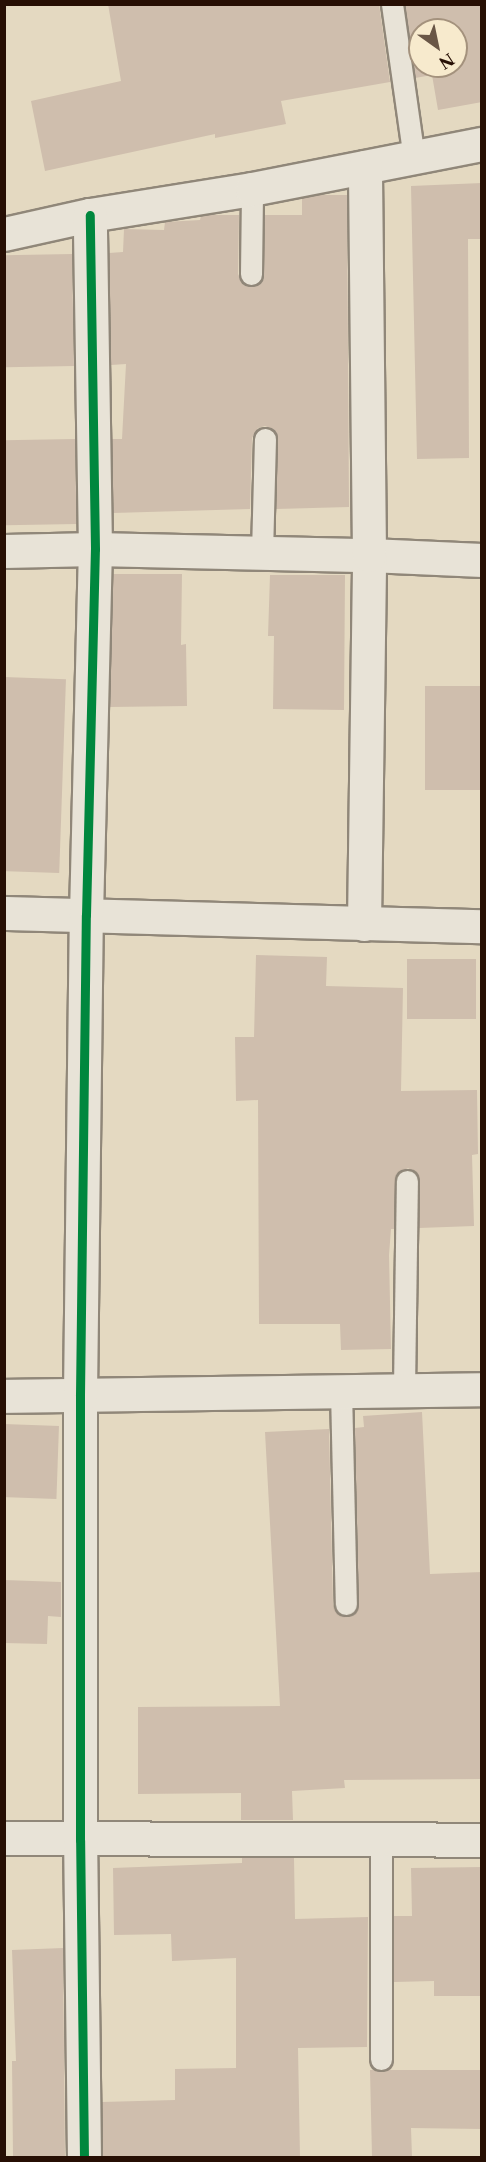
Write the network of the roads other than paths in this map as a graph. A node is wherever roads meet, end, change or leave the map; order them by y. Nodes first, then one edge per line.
1 (392, 4) edge
2 (482, 144) edge
3 (414, 159) junction
4 (365, 167) junction
5 (252, 189) junction
6 (90, 215) junction
7 (4, 234) edge
8 (251, 274) dead end
9 (266, 439) dead end
10 (95, 549) junction
11 (4, 551) edge
12 (262, 553) junction
13 (369, 555) junction
14 (482, 560) edge
15 (4, 913) edge
16 (86, 915) junction
17 (364, 924) junction
18 (482, 926) edge
19 (407, 1181) dead end
20 (404, 1389) junction
21 (482, 1389) edge
22 (341, 1390) junction
23 (81, 1395) junction
24 (4, 1396) edge
25 (346, 1604) dead end
26 (4, 1838) edge
27 (80, 1840) junction
28 (381, 1840) junction
29 (482, 1840) edge
30 (381, 2059) dead end
31 (84, 2157) edge

1 - 3 lane
2 - 3 street
3 - 4 street
4 - 5 street
4 - 13 street
5 - 6 street
5 - 8 lane
6 - 7 street
6 - 10 street
9 - 12 lane
10 - 11 street
10 - 12 street
10 - 16 street
12 - 13 street
13 - 14 street
13 - 17 street
15 - 16 street
16 - 17 street
16 - 23 street
17 - 18 street
19 - 20 lane
20 - 21 street
20 - 22 street
22 - 23 street
22 - 25 lane
23 - 24 street
23 - 27 street
26 - 27 street
27 - 28 street
27 - 31 street
28 - 29 street
28 - 30 lane

